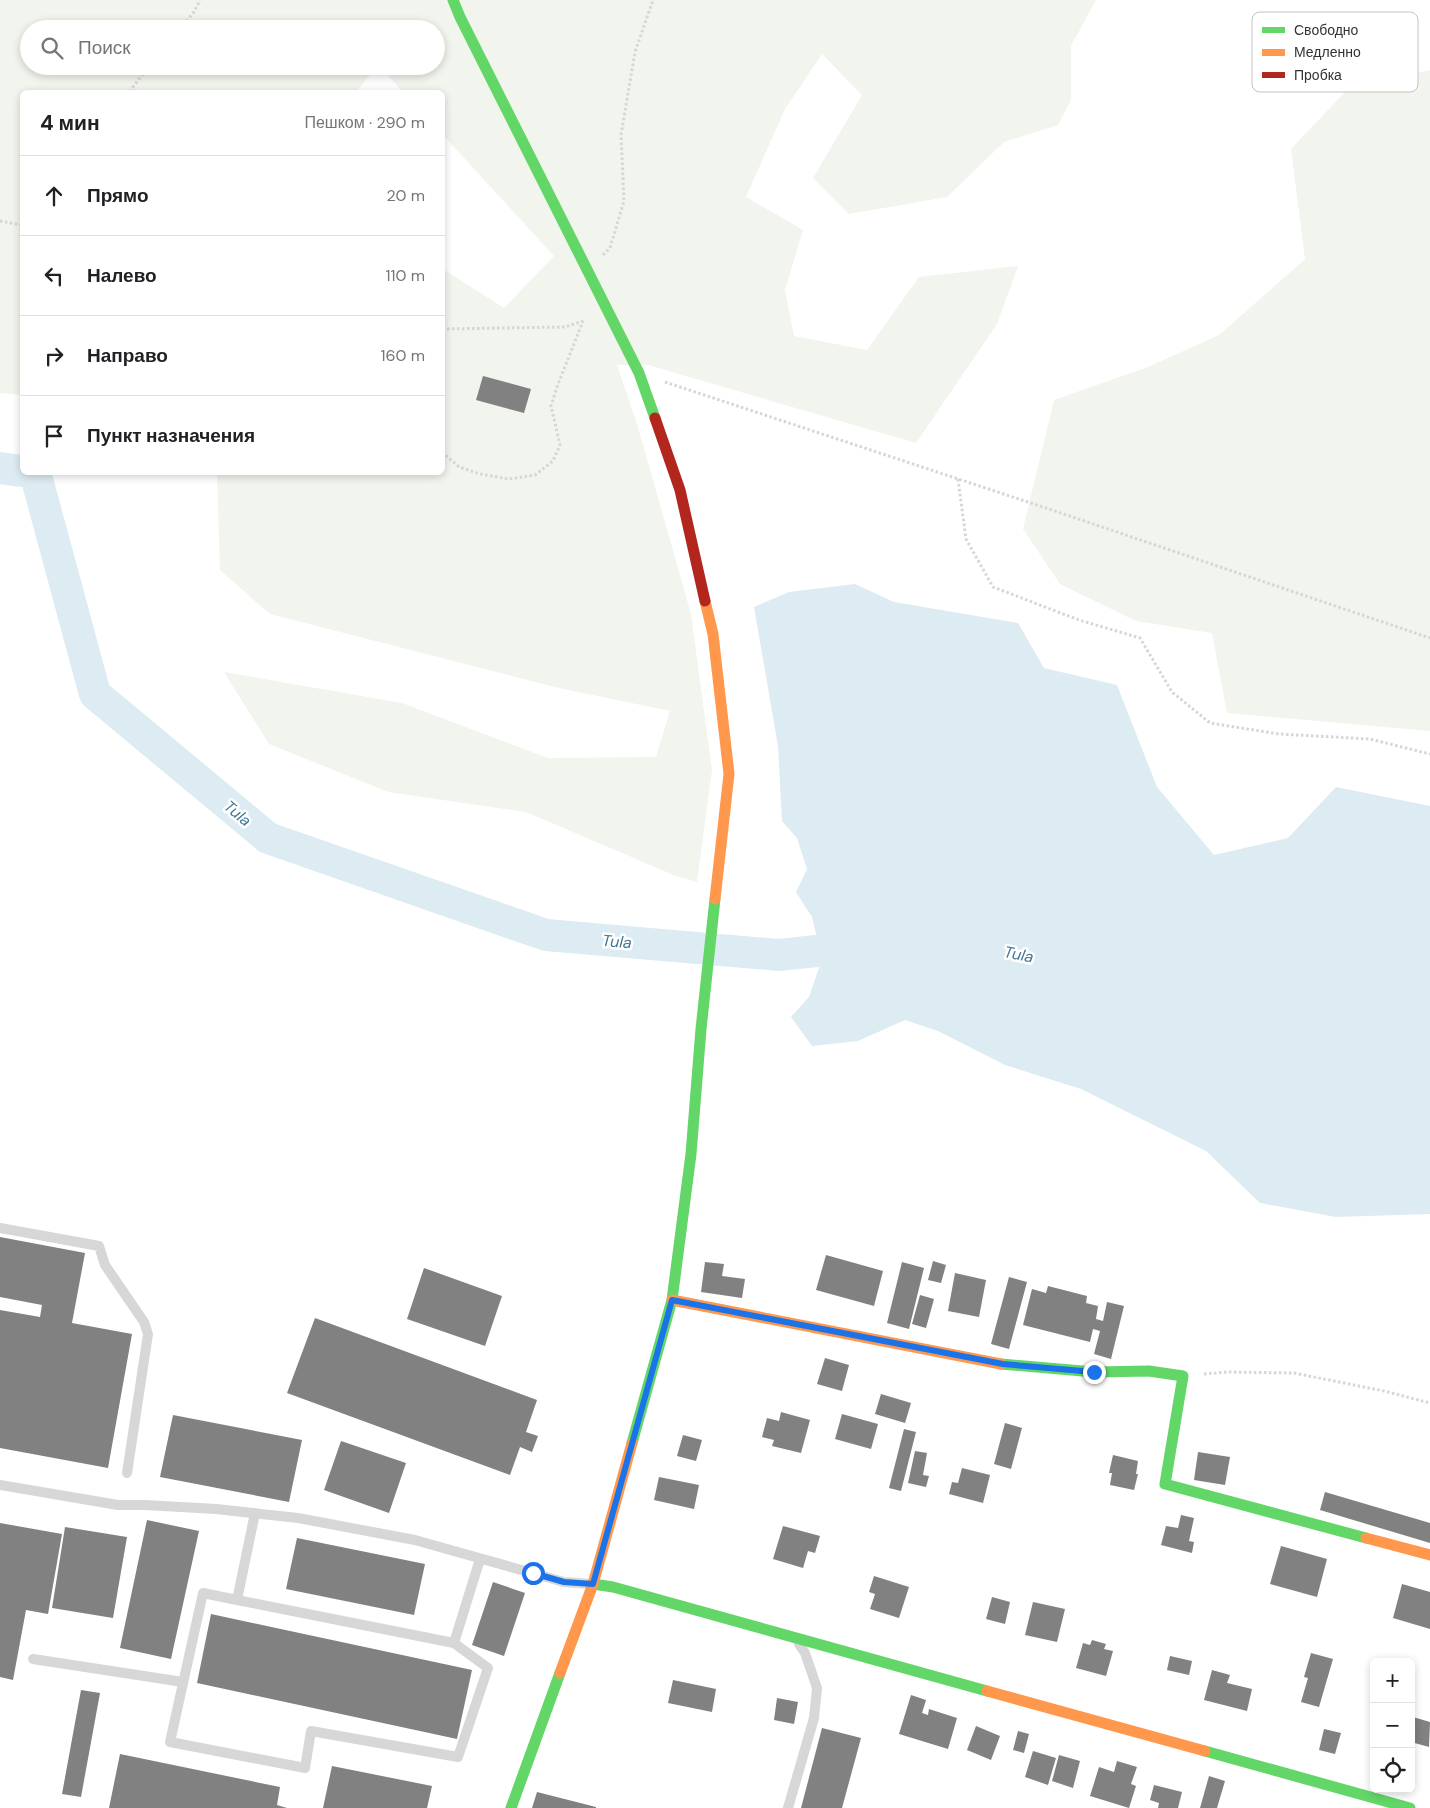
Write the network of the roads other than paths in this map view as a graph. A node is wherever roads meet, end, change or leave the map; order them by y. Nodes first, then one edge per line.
1 (453, 0) edge
2 (0, 1228) edge
3 (672, 1300) junction
4 (127, 1473) dead end
5 (0, 1486) edge
6 (255, 1513) junction
7 (1430, 1555) edge
8 (480, 1559) junction
9 (593, 1584) junction
10 (237, 1600) junction
11 (796, 1637) junction
12 (454, 1643) junction
13 (33, 1659) dead end
14 (183, 1682) junction
15 (511, 1808) edge
16 (788, 1808) edge
17 (1410, 1808) edge

1 - 3 street
2 - 4 lane
3 - 7 street
3 - 9 street
5 - 6 lane
6 - 8 lane
6 - 10 lane
8 - 9 lane
8 - 12 lane
9 - 11 street
9 - 15 street
10 - 12 lane
10 - 14 lane
11 - 16 lane
11 - 17 street
12 - 14 lane
13 - 14 lane

